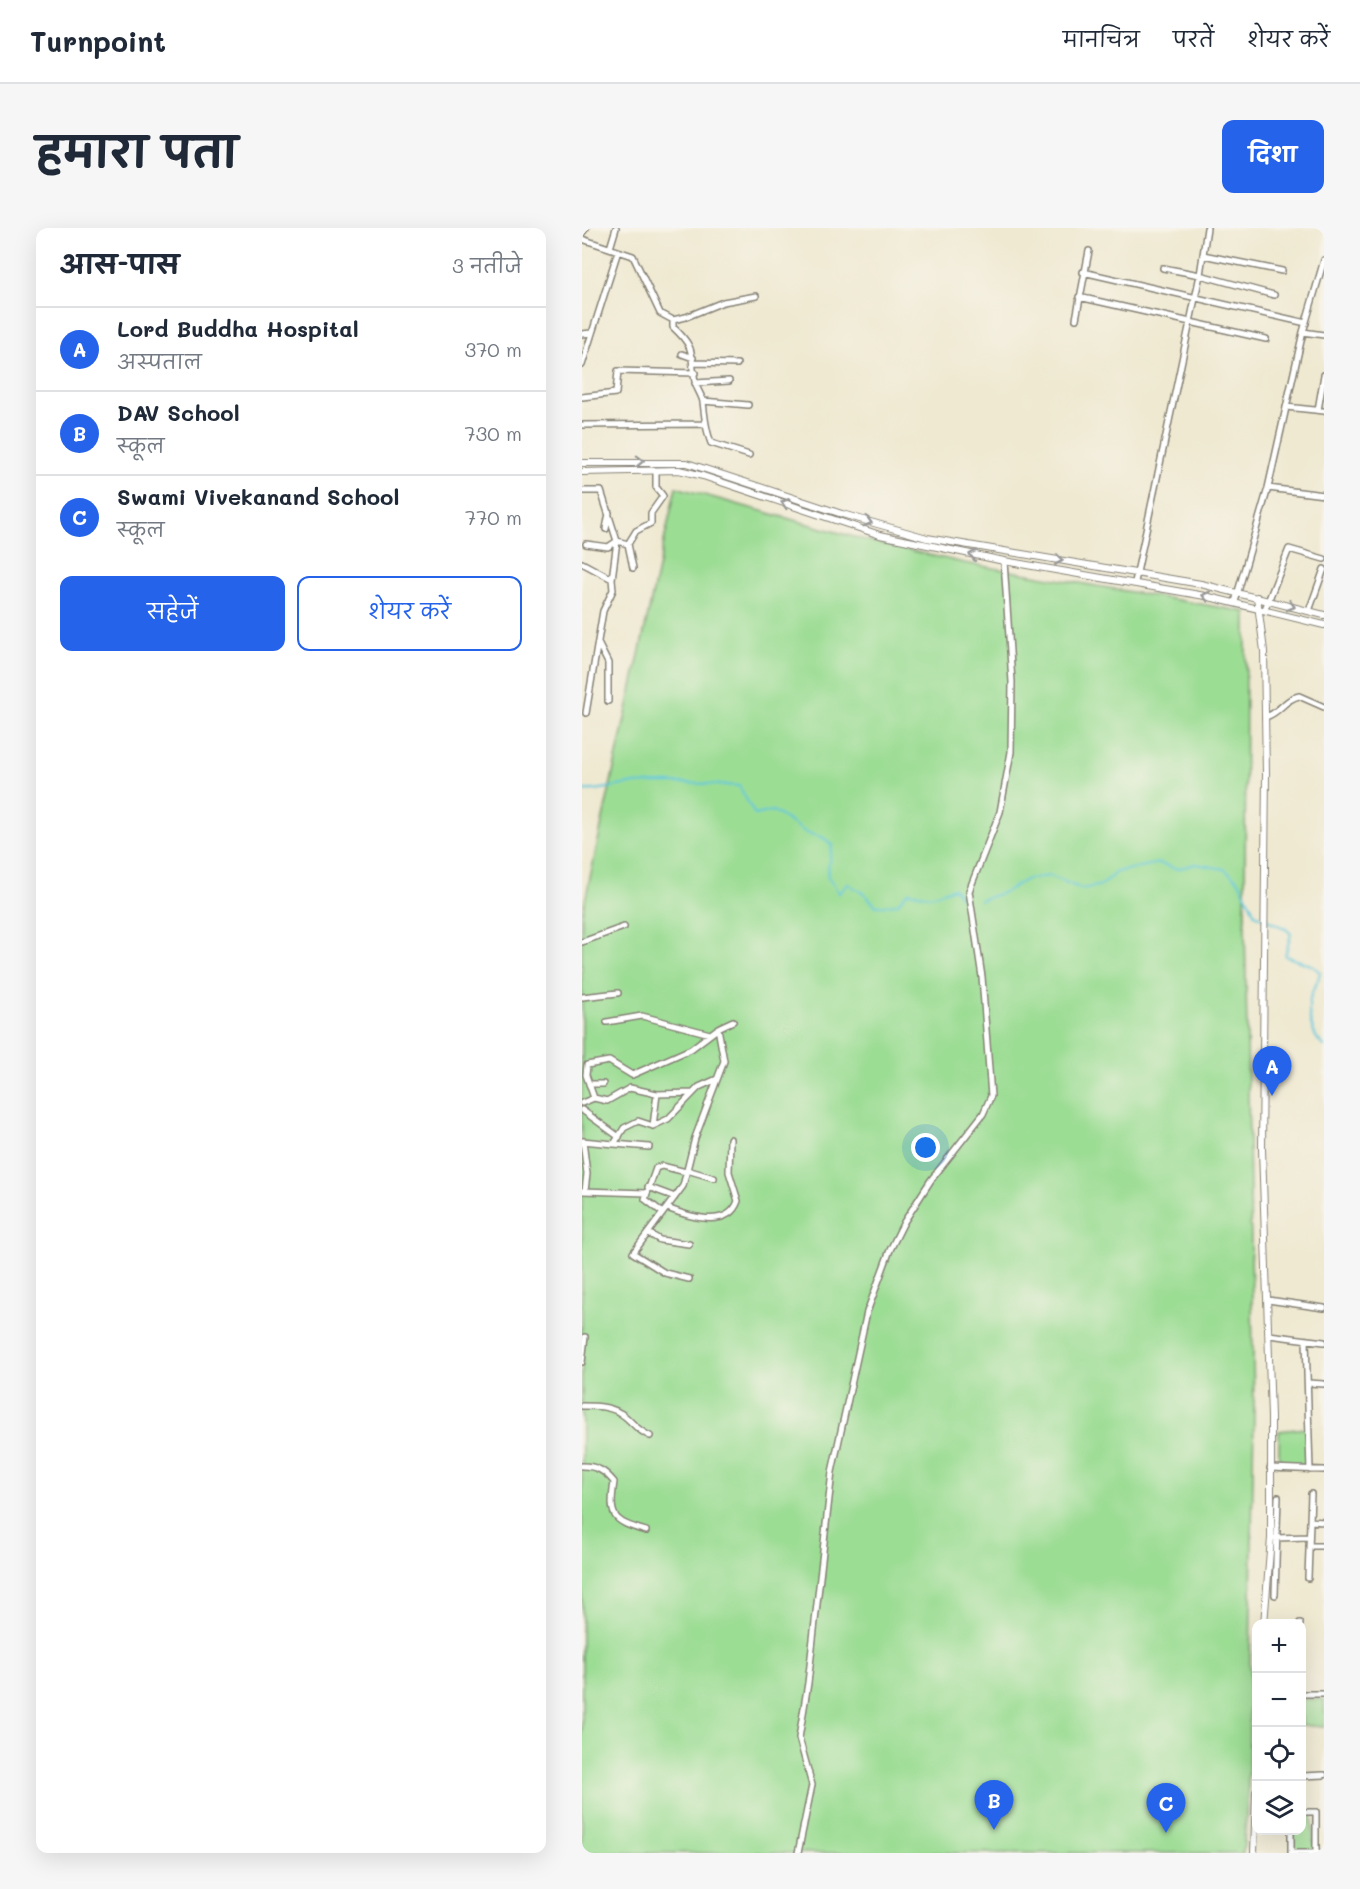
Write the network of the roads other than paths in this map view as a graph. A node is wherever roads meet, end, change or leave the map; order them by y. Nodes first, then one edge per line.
1 (586, 228) edge
2 (616, 228) edge
3 (1207, 228) edge
4 (582, 233) edge
5 (582, 239) edge
6 (610, 248) junction
7 (618, 251) junction
8 (1089, 251) dead end
9 (1203, 255) junction
10 (1324, 260) edge
11 (1162, 268) dead end
12 (1281, 271) dead end
13 (1083, 272) junction
14 (1200, 275) junction
15 (756, 296) dead end
16 (1274, 296) dead end
17 (1079, 297) junction
18 (1195, 297) junction
19 (1076, 319) dead end
20 (673, 320) junction
21 (1191, 320) junction
22 (1306, 323) junction
23 (1303, 332) junction
24 (591, 333) junction
25 (582, 334) edge
26 (1324, 335) edge
27 (1266, 339) dead end
28 (682, 354) dead end
29 (694, 360) junction
30 (737, 364) dead end
31 (582, 365) edge
32 (695, 373) junction
33 (1324, 375) edge
34 (729, 381) dead end
35 (695, 383) junction
36 (582, 397) edge
37 (703, 401) junction
38 (748, 405) dead end
39 (1286, 407) junction
40 (1321, 411) edge
41 (703, 424) junction
42 (582, 425) edge
43 (749, 455) dead end
44 (582, 462) edge
45 (656, 471) junction
46 (582, 472) edge
47 (1268, 488) junction
48 (582, 491) edge
49 (1324, 495) edge
50 (609, 511) junction
51 (606, 529) dead end
52 (617, 541) junction
53 (586, 544) dead end
54 (628, 544) junction
55 (1324, 560) edge
56 (1004, 561) junction
57 (582, 563) edge
58 (633, 568) dead end
59 (1324, 569) edge
60 (1137, 574) junction
61 (612, 579) junction
62 (1135, 582) junction
63 (1238, 592) junction
64 (1257, 597) junction
65 (1269, 600) junction
66 (1235, 602) junction
67 (1256, 607) junction
68 (1265, 609) junction
69 (1309, 611) junction
70 (1324, 615) edge
71 (1324, 625) edge
72 (598, 643) junction
73 (608, 701) dead end
74 (1324, 707) edge
75 (586, 712) dead end
76 (1265, 717) junction
77 (624, 927) dead end
78 (582, 942) edge
79 (618, 993) dead end
80 (582, 997) edge
81 (733, 1021) dead end
82 (607, 1022) dead end
83 (718, 1028) junction
84 (710, 1034) junction
85 (585, 1064) edge
86 (717, 1079) junction
87 (589, 1084) junction
88 (603, 1084) dead end
89 (693, 1093) junction
90 (657, 1094) junction
91 (594, 1098) junction
92 (582, 1103) edge
93 (582, 1110) edge
94 (653, 1126) junction
95 (619, 1137) junction
96 (730, 1139) dead end
97 (582, 1141) edge
98 (614, 1144) junction
99 (649, 1147) dead end
100 (687, 1171) junction
101 (714, 1178) dead end
102 (648, 1190) junction
103 (584, 1191) edge
104 (675, 1197) junction
105 (665, 1210) junction
106 (648, 1233) junction
107 (689, 1244) dead end
108 (689, 1279) dead end
109 (1268, 1300) junction
110 (1324, 1308) edge
111 (1269, 1335) junction
112 (585, 1337) dead end
113 (1306, 1340) junction
114 (1324, 1342) edge
115 (582, 1362) edge
116 (1308, 1383) junction
117 (1324, 1384) edge
118 (582, 1406) edge
119 (650, 1436) dead end
120 (582, 1466) edge
121 (1270, 1468) junction
122 (1310, 1470) junction
123 (1324, 1470) edge
124 (1311, 1494) dead end
125 (1278, 1497) dead end
126 (1310, 1521) junction
127 (1324, 1522) edge
128 (646, 1531) dead end
129 (1274, 1538) junction
130 (1309, 1538) junction
131 (1309, 1546) junction
132 (1324, 1546) edge
133 (1308, 1578) dead end
134 (1275, 1595) dead end
135 (1263, 1619) edge
136 (1306, 1694) edge
137 (1324, 1694) edge
138 (1324, 1775) edge
139 (1306, 1776) edge
140 (1306, 1812) edge
141 (1255, 1835) edge
142 (1291, 1835) edge
143 (1324, 1852) edge
144 (798, 1853) edge
145 (1254, 1853) edge
146 (1316, 1853) edge

1 - 4 street
2 - 6 street
3 - 9 street
5 - 6 street
6 - 7 street
7 - 20 street
7 - 24 street
8 - 13 street
9 - 12 street
9 - 14 street
10 - 22 street
11 - 14 street
13 - 17 street
13 - 18 street
14 - 16 street
14 - 18 street
15 - 20 street
17 - 19 street
17 - 21 street
18 - 21 street
18 - 22 street
20 - 29 street
21 - 27 street
21 - 60 street
22 - 23 street
23 - 26 street
23 - 39 street
24 - 25 street
24 - 31 street
28 - 29 street
29 - 30 street
29 - 32 street
32 - 35 street
32 - 36 street
33 - 40 street
34 - 35 street
35 - 37 street
37 - 38 street
37 - 41 street
39 - 40 street
39 - 47 street
41 - 42 street
41 - 43 street
44 -> 60 street
45 - 46 street
45 - 54 street
56 -> 45 street
47 - 49 street
47 - 63 street
48 - 50 street
50 - 51 street
50 - 52 street
52 - 53 street
52 - 54 street
52 - 61 street
54 - 58 street
55 - 65 street
56 - 62 street
56 - 144 street
57 - 61 street
59 - 69 street
60 - 62 street
60 - 63 street
61 - 72 street
66 -> 62 street
63 - 64 street
63 - 66 street
64 - 65 street
64 - 67 street
65 - 68 street
65 -> 69 street
66 - 67 street
67 - 68 street
67 - 76 street
68 - 71 street
69 - 70 street
72 - 73 street
72 - 75 street
74 - 76 street
76 - 109 street
77 - 78 street
79 - 80 street
81 - 83 street
82 - 84 street
83 - 84 street
83 - 86 street
84 - 85 street
85 - 87 street
86 - 89 street
86 - 100 street
87 - 88 street
87 - 91 street
89 - 90 street
89 - 94 street
90 - 91 street
90 - 94 street
91 - 92 street
93 - 95 street
94 - 95 street
95 - 98 street
96 - 105 street
97 - 98 street
97 - 103 street
98 - 99 street
100 - 101 street
100 - 102 street
100 - 104 street
102 - 103 street
102 - 104 street
102 - 105 street
104 - 105 street
105 - 106 street
106 - 107 street
106 - 108 street
109 - 110 street
109 - 111 street
111 - 113 street
111 - 121 street
112 - 115 street
113 - 114 street
113 - 116 street
116 - 117 street
116 - 122 street
118 - 119 street
120 - 128 street
121 - 122 street
121 - 129 street
122 - 123 street
124 - 126 street
125 - 129 street
126 - 127 street
126 - 130 street
129 - 130 street
129 - 134 street
129 - 135 street
130 - 131 street
131 - 132 street
131 - 133 street
136 - 137 street
138 - 139 street
140 - 146 street
141 - 145 street
142 - 146 street
143 - 146 street

